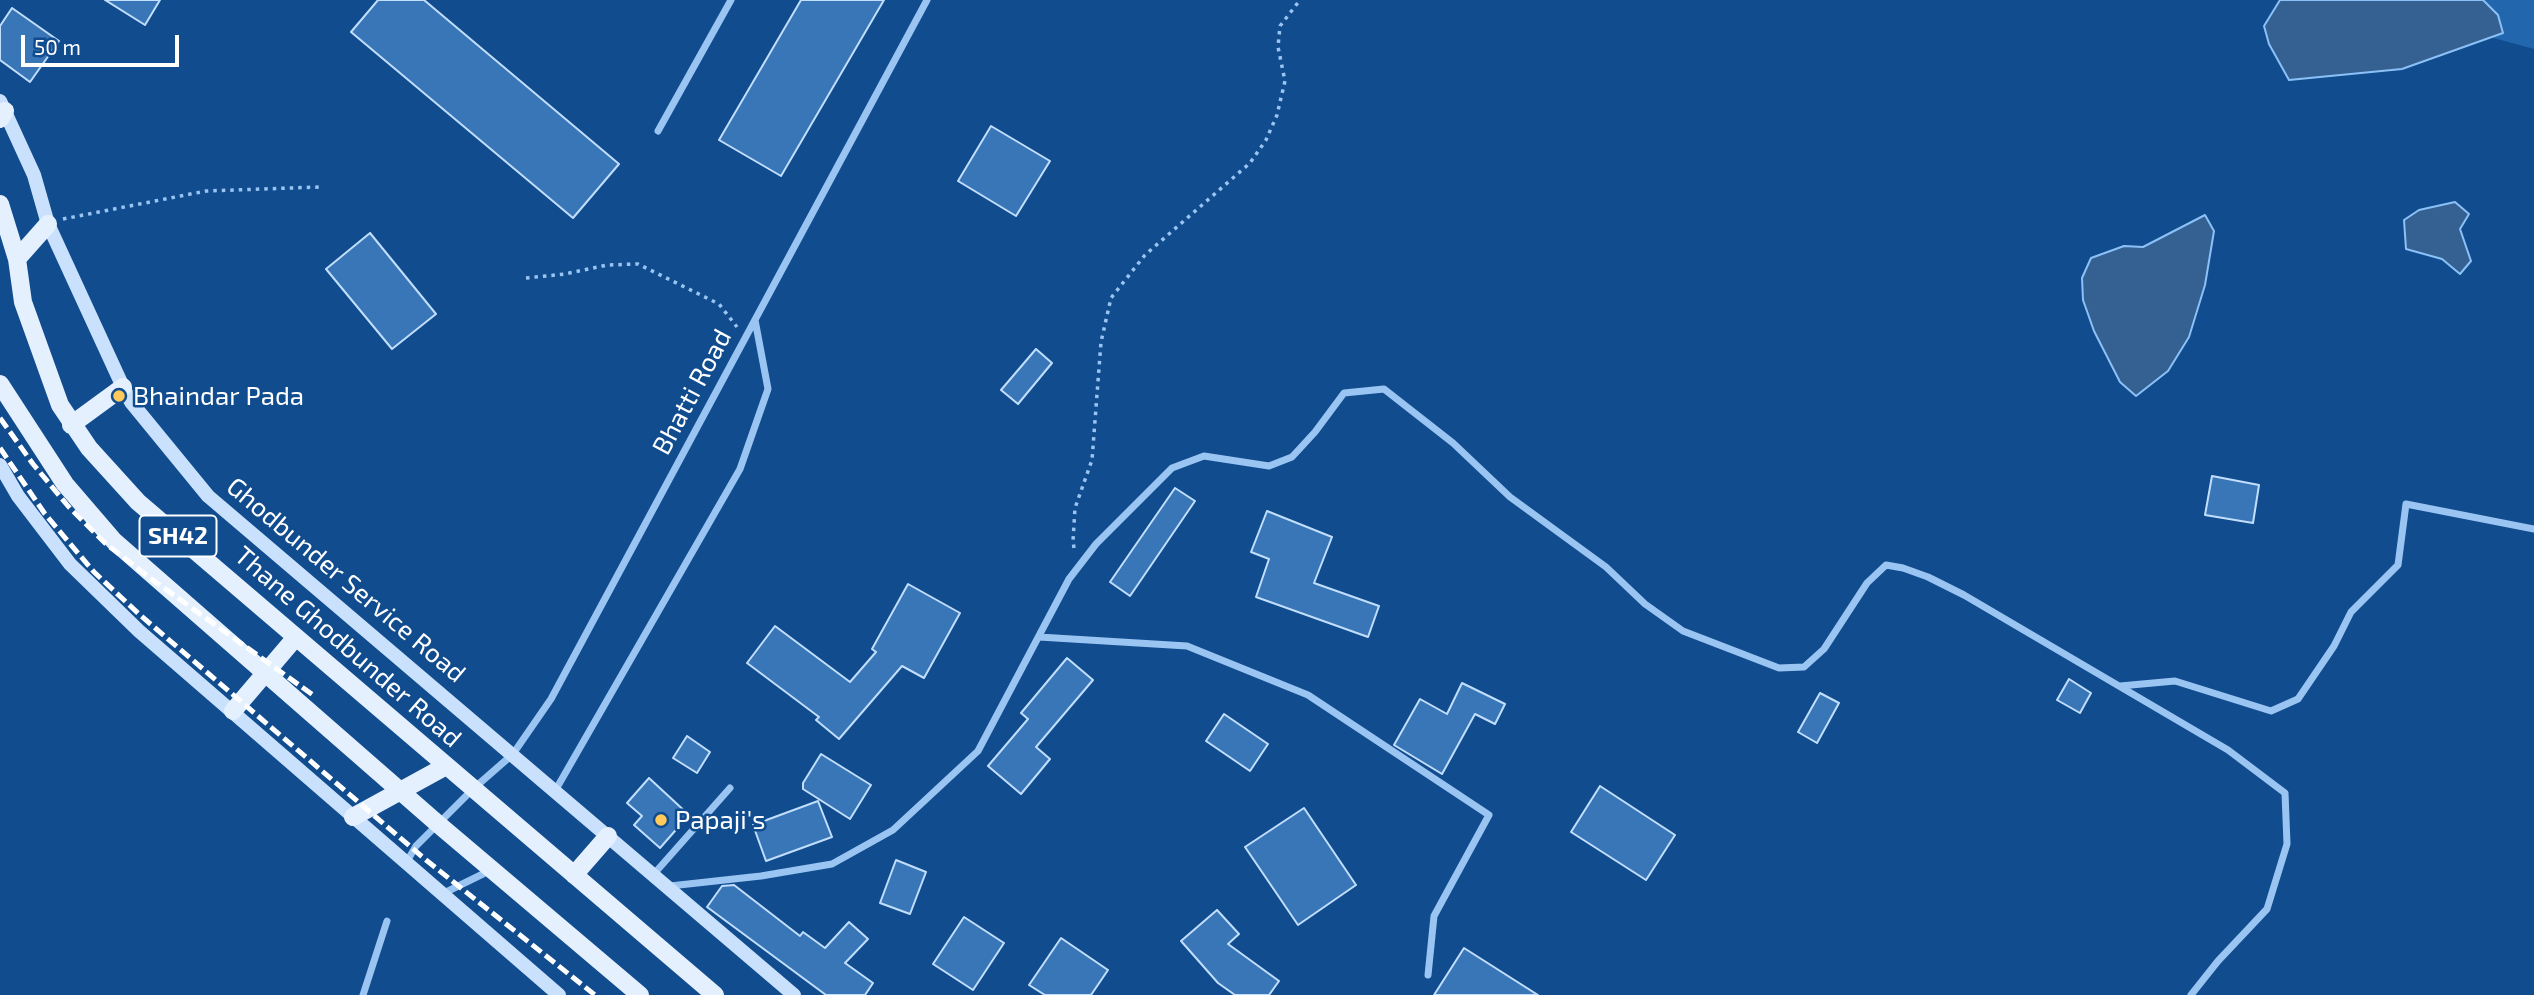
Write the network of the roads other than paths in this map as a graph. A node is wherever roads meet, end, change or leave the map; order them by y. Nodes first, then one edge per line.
1 (731, 0) edge
2 (927, 0) edge
3 (2, 110) edge
4 (658, 131) dead end
5 (0, 204) edge
6 (48, 224) junction
7 (17, 259) junction
8 (755, 319) junction
9 (1, 387) edge
10 (123, 387) junction
11 (71, 425) junction
12 (0, 465) edge
13 (2534, 529) edge
14 (296, 637) junction
15 (1039, 637) junction
16 (267, 672) junction
17 (2119, 686) junction
18 (233, 711) junction
19 (513, 754) junction
20 (446, 766) junction
21 (730, 788) dead end
22 (472, 789) junction
23 (401, 791) junction
24 (555, 791) junction
25 (353, 817) junction
26 (438, 824) junction
27 (608, 836) junction
28 (406, 864) junction
29 (492, 869) junction
30 (574, 875) junction
31 (652, 876) junction
32 (667, 887) junction
33 (441, 894) junction
34 (387, 921) dead end
35 (1428, 975) dead end
36 (363, 995) edge
37 (559, 995) edge
38 (640, 995) edge
39 (715, 995) edge
40 (794, 995) edge
41 (2191, 995) edge

1 - 4 street
2 - 8 street, Bhatti Road
3 - 6 street, Ghodbunder Service Road
5 - 7 main road, Thane Ghodbunder Road / SH42
6 - 7 main road
6 - 10 street, Ghodbunder Service Road
7 - 11 main road, Thane Ghodbunder Road / SH42
8 - 19 street, Bhatti Road
8 - 24 street
9 - 16 main road, SH42
10 - 11 main road
10 - 19 street, Ghodbunder Service Road
11 - 14 main road, Thane Ghodbunder Road / SH42
12 - 18 street
13 - 17 street
14 - 16 main road
14 - 20 main road, Thane Ghodbunder Road / SH42
15 - 17 street
15 - 32 street
15 - 35 street
16 - 18 main road
16 - 23 main road, SH42
17 - 41 street
18 - 25 street
19 - 22 street, Bhatti Road
19 - 24 street, Ghodbunder Service Road
20 - 22 main road, Thane Ghodbunder Road / SH42
20 - 23 main road
21 - 31 street
22 - 26 street, Bhatti Road
22 - 30 main road, Thane Ghodbunder Road / SH42
23 - 25 main road
23 - 26 main road, SH42
24 - 27 street, Ghodbunder Service Road
25 - 28 street
26 - 28 street, Bhatti Road
26 - 29 main road, SH42
27 - 30 main road
27 - 31 street, Ghodbunder Service Road
28 - 33 street
29 - 33 street
29 - 38 main road, SH42
30 - 39 main road, Thane Ghodbunder Road / SH42
31 - 32 street, Ghodbunder Service Road
32 - 40 street, Ghodbunder Service Road
33 - 37 street
34 - 36 street

